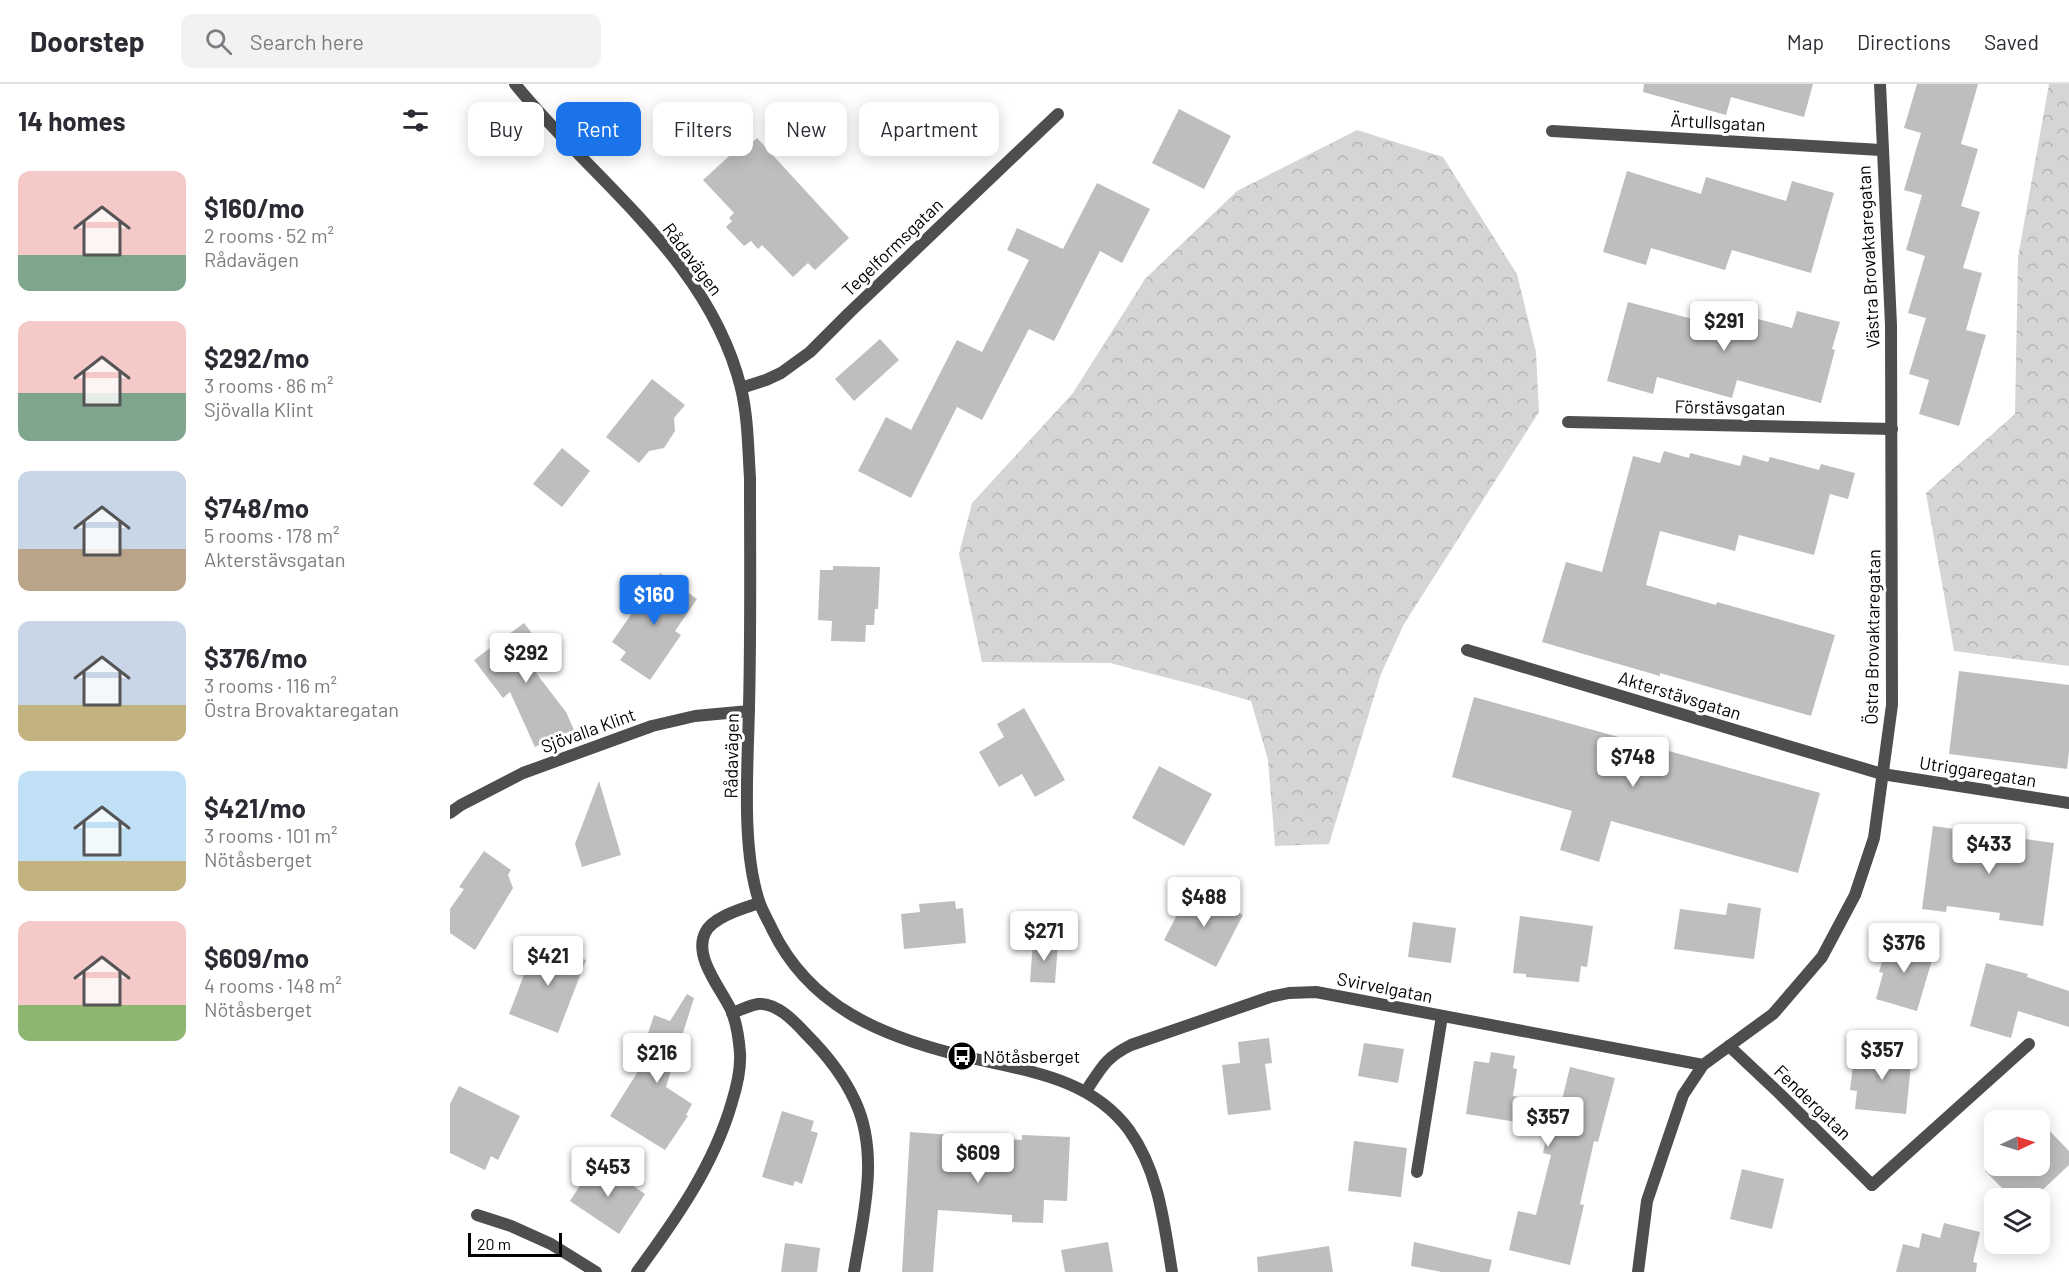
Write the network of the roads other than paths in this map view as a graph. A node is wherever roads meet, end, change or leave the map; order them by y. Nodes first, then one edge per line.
1 (515, 84) edge
2 (1880, 84) edge
3 (1058, 114) dead end
4 (1552, 131) dead end
5 (1881, 150) junction
6 (741, 388) junction
7 (1568, 422) dead end
8 (1892, 429) junction
9 (1467, 650) dead end
10 (749, 711) junction
11 (1882, 774) junction
12 (2069, 803) edge
13 (450, 813) edge
14 (759, 903) junction
15 (732, 1013) junction
16 (1442, 1016) junction
17 (2029, 1044) dead end
18 (1729, 1046) junction
19 (1703, 1065) junction
20 (1086, 1090) junction
21 (1417, 1172) dead end
22 (477, 1215) dead end
23 (596, 1272) edge
24 (637, 1272) edge
25 (854, 1272) edge
26 (1172, 1272) edge
27 (1638, 1272) edge

1 - 6 street, Rådavägen
2 - 5 street, Västra Brovaktaregatan
3 - 6 street, Tegelformsgatan
4 - 5 street, Ärtullsgatan
5 - 8 street, Västra Brovaktaregatan
6 - 10 street, Rådavägen
7 - 8 street, Förstävsgatan
8 - 11 street, Östra Brovaktaregatan
9 - 11 street, Akterstävsgatan
10 - 13 street, Sjövalla Klint
10 - 14 street, Rådavägen
11 - 12 street, Utriggaregatan
11 - 18 street, Östra Brovaktaregatan
14 - 15 street
14 - 20 street, Rådavägen
15 - 24 street
15 - 25 street
16 - 19 street, Svirvelgatan
16 - 20 street, Svirvelgatan
16 - 21 street
17 - 18 street, Fendergatan
18 - 19 street, Östra Brovaktaregatan
19 - 27 street, Östra Brovaktaregatan
20 - 26 street, Rådavägen
22 - 23 street

